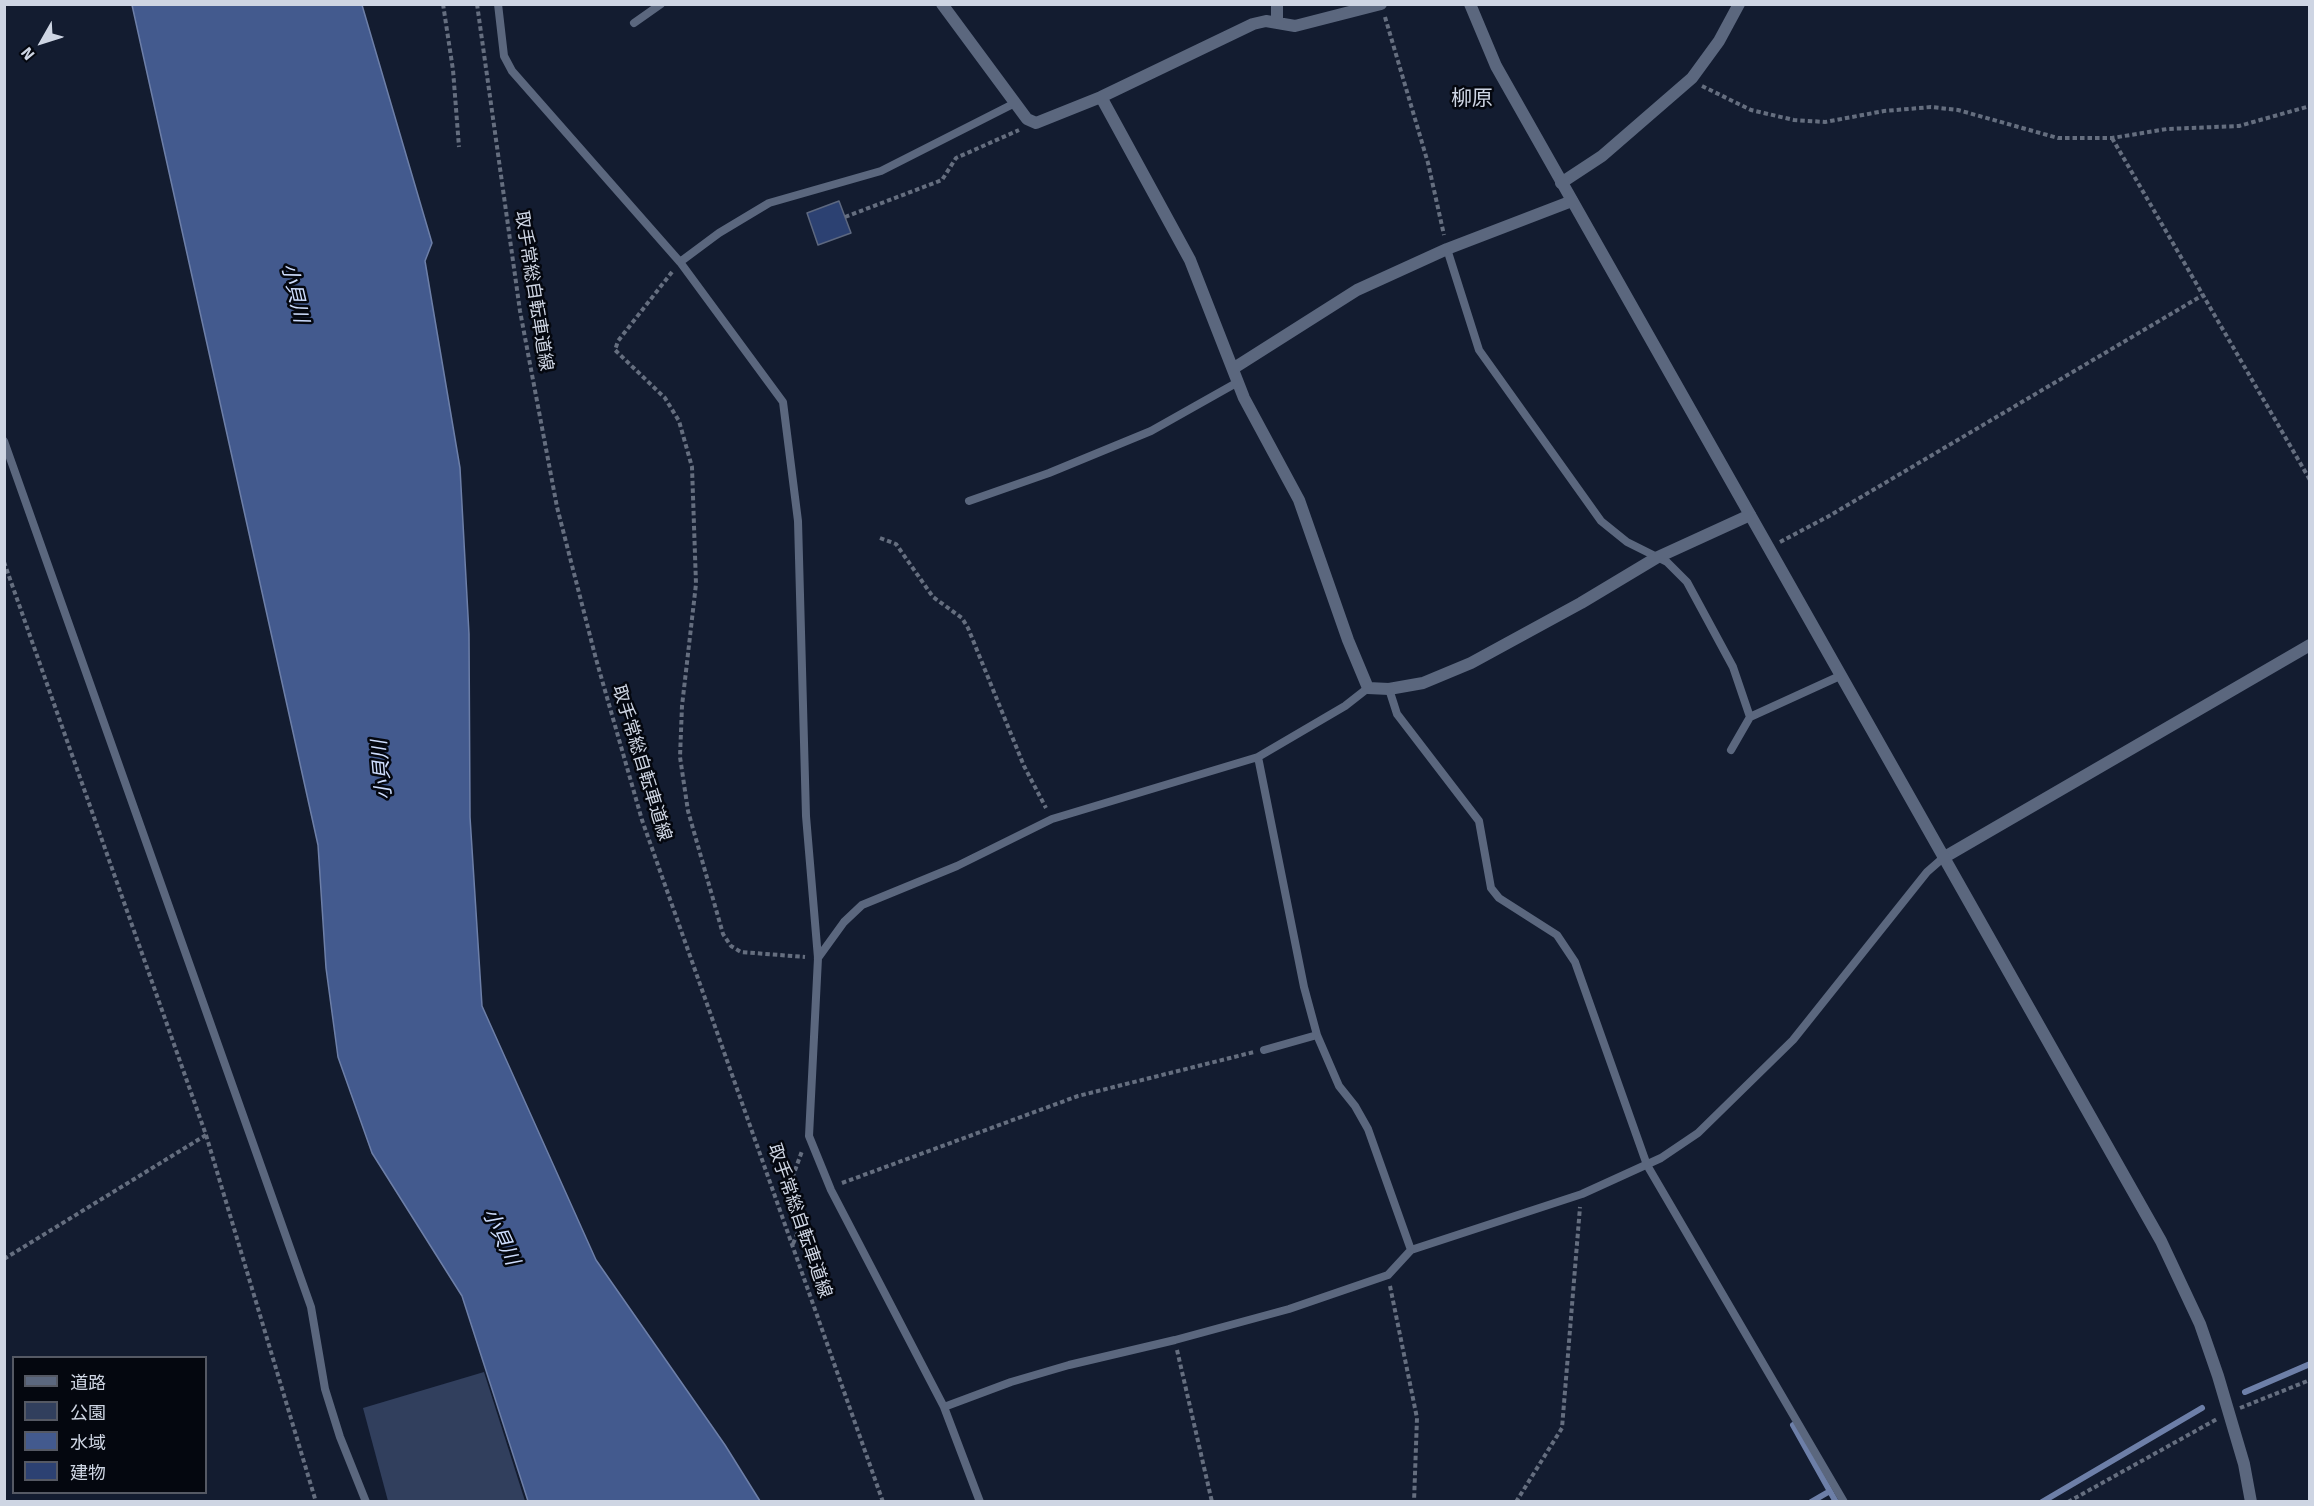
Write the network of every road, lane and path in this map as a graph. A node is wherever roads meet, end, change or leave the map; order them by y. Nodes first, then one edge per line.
1 (442, 4) edge
2 (477, 4) edge
3 (498, 4) edge
4 (662, 4) edge
5 (942, 4) edge
6 (1277, 4) edge
7 (1470, 4) edge
8 (1739, 4) edge
9 (1383, 10) edge
10 (634, 23) dead end
11 (1277, 23) junction
12 (1692, 78) junction
13 (1101, 97) junction
14 (1015, 103) junction
15 (2310, 106) edge
16 (1036, 123) junction
17 (2112, 138) junction
18 (459, 147) dead end
19 (1561, 183) junction
20 (1572, 201) junction
21 (845, 217) dead end
22 (1447, 249) junction
23 (680, 262) junction
24 (2202, 295) junction
25 (1234, 368) junction
26 (1238, 381) junction
27 (4, 441) edge
28 (2310, 480) edge
29 (969, 501) dead end
30 (1750, 515) junction
31 (880, 538) dead end
32 (1769, 548) junction
33 (1656, 558) junction
34 (4, 562) edge
35 (2310, 645) edge
36 (1842, 675) junction
37 (1368, 688) junction
38 (1389, 689) junction
39 (1750, 717) junction
40 (1731, 750) dead end
41 (1258, 757) junction
42 (1052, 819) junction
43 (1943, 858) junction
44 (818, 958) junction
45 (1317, 1035) junction
46 (1264, 1050) joint
47 (206, 1136) junction
48 (809, 1136) junction
49 (1647, 1165) junction
50 (831, 1190) junction
51 (1582, 1194) junction
52 (793, 1244) junction
53 (1411, 1250) junction
54 (4, 1259) edge
55 (1388, 1275) junction
56 (1175, 1340) junction
57 (2310, 1380) edge
58 (944, 1407) junction
59 (2230, 1412) junction
60 (316, 1502) edge
61 (366, 1502) edge
62 (883, 1502) edge
63 (981, 1502) edge
64 (1212, 1502) edge
65 (1414, 1502) edge
66 (1516, 1502) edge
67 (1844, 1502) edge
68 (2068, 1502) edge
69 (2251, 1502) edge

1 - 18 path
2 - 52 path, 取手常総自転車道線
3 - 23 lane
4 - 10 lane
5 - 14 street
6 - 11 street
7 - 19 street
8 - 12 street
9 - 11 street
9 - 22 path
11 - 13 street
12 - 17 path
12 - 19 street
13 - 16 street
13 - 25 street
14 - 16 street
14 - 23 lane
15 - 17 path
16 - 21 path
17 - 24 path
19 - 20 street
20 - 22 street
20 - 30 street
22 - 25 street
22 - 33 lane
23 - 44 lane
23 - 44 path
24 - 28 path
24 - 32 path
25 - 26 street
26 - 29 lane
26 - 37 street
27 - 61 lane
30 - 32 street
30 - 33 street
31 - 42 path
32 - 36 street
33 - 38 street
33 - 39 lane
34 - 47 path
35 - 43 street
36 - 39 lane
36 - 43 street
37 - 38 street
37 - 41 lane
38 - 49 lane
39 - 40 lane
41 - 42 lane
41 - 45 lane
42 - 44 lane
43 - 49 lane
43 - 59 street
44 - 48 lane
45 - 46 lane
45 - 53 lane
46 - 50 path
47 - 54 path
47 - 60 path
48 - 50 lane
48 - 52 path
49 - 51 lane
49 - 67 lane
50 - 58 lane
51 - 53 lane
51 - 66 path
52 - 62 path, 取手常総自転車道線
53 - 55 lane
55 - 56 lane
55 - 65 path
56 - 58 lane
56 - 64 path
57 - 59 path
58 - 63 lane
59 - 68 path
59 - 69 street

